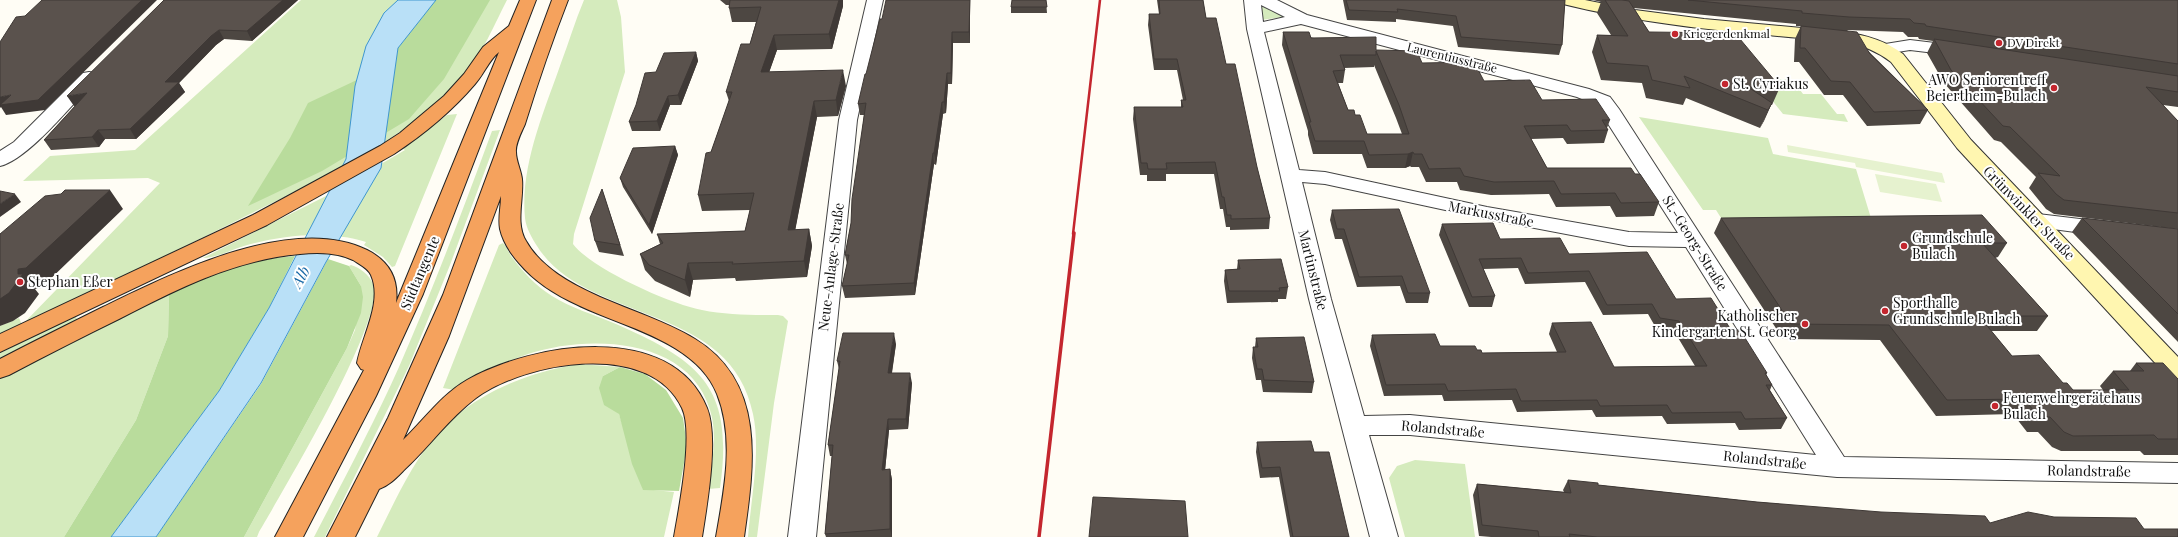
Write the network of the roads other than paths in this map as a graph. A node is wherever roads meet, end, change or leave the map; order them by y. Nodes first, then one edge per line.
1 (528, 0) edge
2 (560, 0) edge
3 (875, 0) edge
4 (1252, 0) edge
5 (1264, 0) edge
6 (1565, 0) edge
7 (1301, 19) junction
8 (1256, 29) junction
9 (515, 30) junction
10 (1886, 49) junction
11 (1974, 53) edge
12 (99, 68) edge
13 (1603, 101) joint
14 (506, 151) junction
15 (0, 160) edge
16 (1291, 176) junction
17 (2038, 222) junction
18 (2124, 231) edge
19 (1693, 240) junction
20 (75, 319) junction
21 (0, 344) edge
22 (0, 369) edge
23 (2178, 372) edge
24 (364, 396) junction
25 (1354, 426) junction
26 (1837, 467) junction
27 (2178, 473) edge
28 (367, 489) junction
29 (289, 537) edge
30 (341, 537) edge
31 (688, 537) edge
32 (730, 537) edge
33 (802, 537) edge
34 (1384, 537) edge

1 - 9 highway, Südtangente
2 - 14 highway
3 - 33 street, Neue-Anlage-Straße
4 - 8 street, Martinstraße
5 - 7 street, Laurentiusstraße
6 - 10 street
7 - 8 street, Laurentiusstraße
7 - 13 street, Laurentiusstraße
8 - 16 street, Martinstraße
9 - 20 highway
9 - 24 highway, Südtangente
10 - 11 street
10 - 17 street, Grünwinkler Straße
12 - 15 street
13 - 19 street, St.-Georg-Straße
14 - 28 highway
14 - 32 highway
16 - 19 street, Markusstraße
16 - 25 street, Martinstraße
17 - 18 street
17 - 23 street, Grünwinkler Straße
19 - 26 street, St.-Georg-Straße
20 - 21 highway
20 - 22 highway
20 - 24 highway
24 - 29 highway, Südtangente
25 - 26 street, Rolandstraße
25 - 34 street, Martinstraße
26 - 27 street, Rolandstraße
28 - 30 highway
28 - 31 highway

